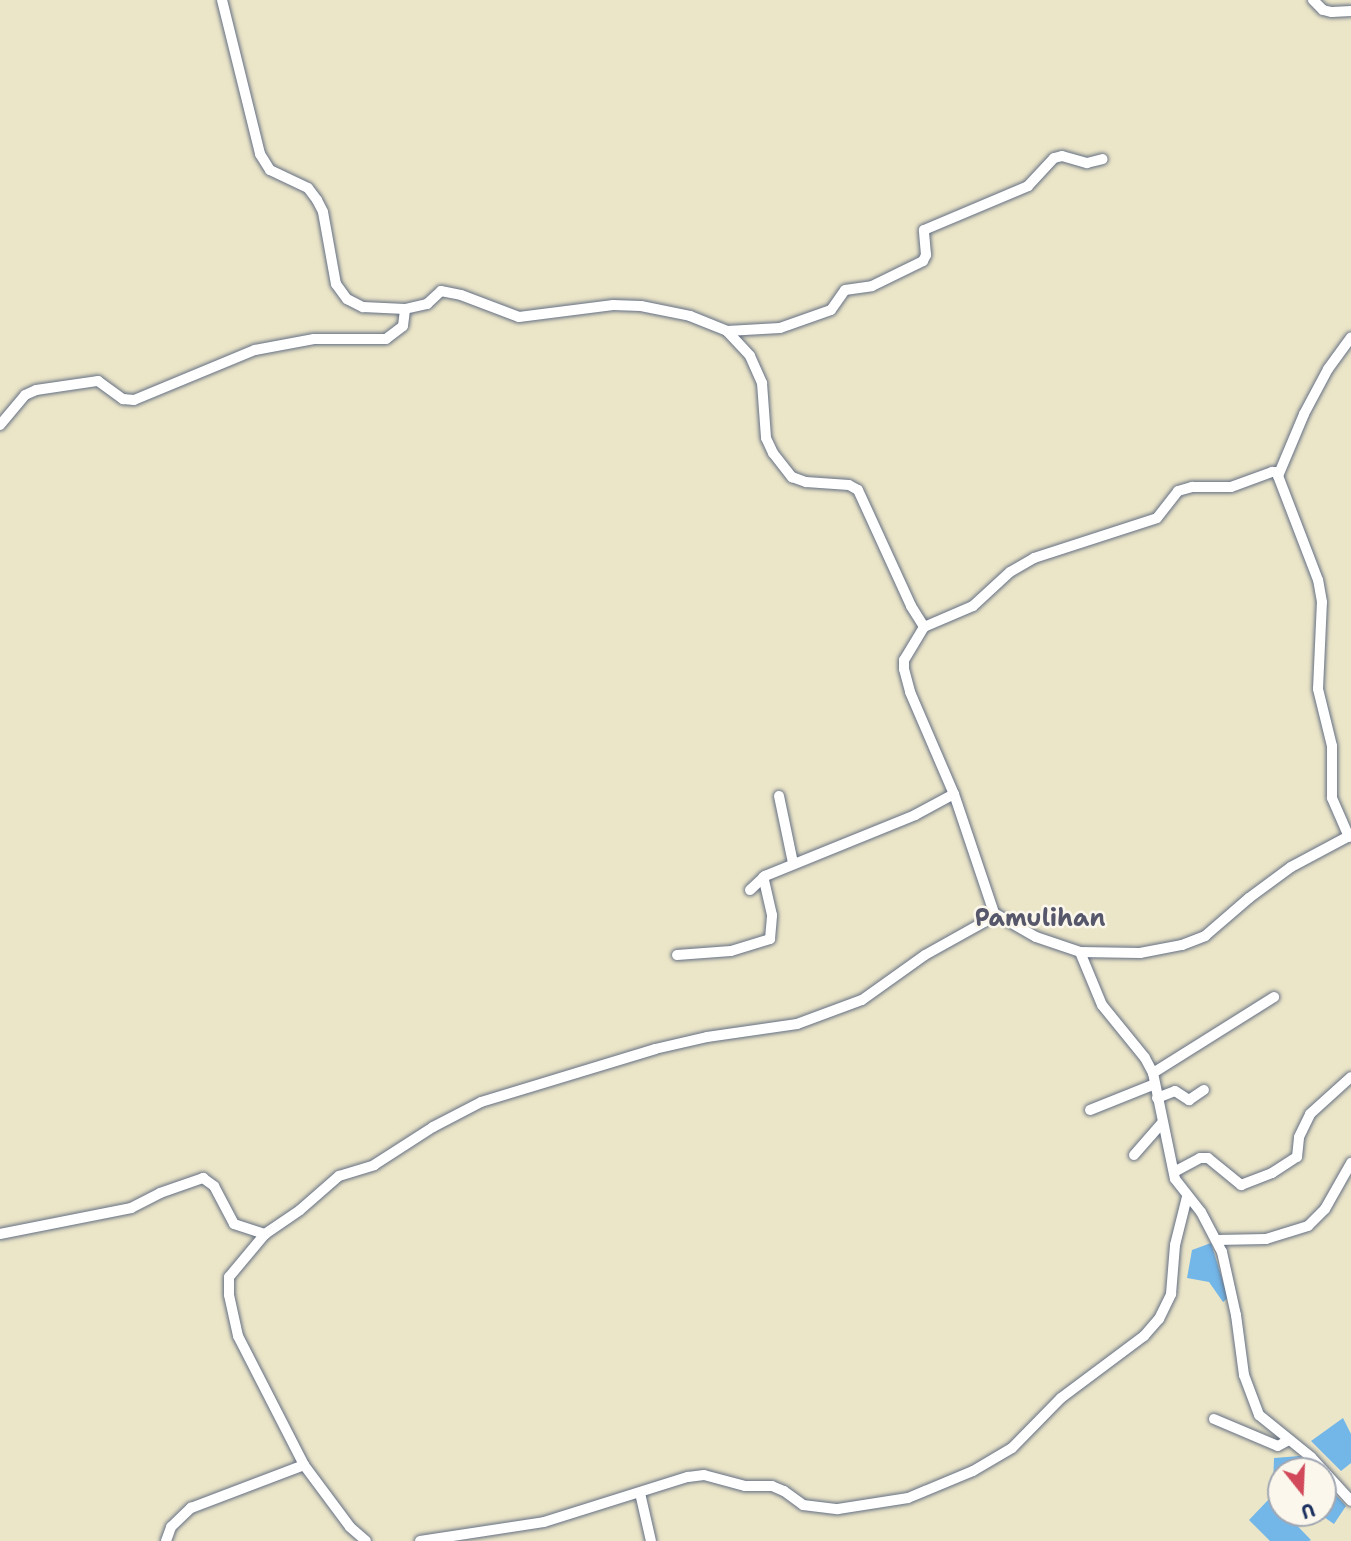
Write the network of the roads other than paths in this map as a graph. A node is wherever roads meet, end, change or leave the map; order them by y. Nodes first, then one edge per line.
1 (222, 0) edge
2 (1313, 0) edge
3 (1351, 11) edge
4 (1103, 159) dead end
5 (405, 310) junction
6 (727, 331) junction
7 (1351, 337) edge
8 (0, 425) edge
9 (1278, 472) junction
10 (924, 627) junction
11 (954, 794) junction
12 (779, 796) dead end
13 (1350, 836) edge
14 (793, 863) junction
15 (763, 877) junction
16 (750, 890) dead end
17 (994, 913) junction
18 (1080, 952) junction
19 (677, 955) dead end
20 (1273, 997) dead end
21 (1351, 1077) edge
22 (1154, 1079) junction
23 (1204, 1090) dead end
24 (1157, 1098) junction
25 (1090, 1110) dead end
26 (1162, 1123) junction
27 (1135, 1155) dead end
28 (1351, 1163) edge
29 (1174, 1172) junction
30 (1347, 1182) edge
31 (1187, 1197) junction
32 (0, 1234) edge
33 (265, 1234) junction
34 (1217, 1240) junction
35 (1214, 1419) dead end
36 (1289, 1440) junction
37 (304, 1465) junction
38 (640, 1493) junction
39 (1351, 1501) edge
40 (166, 1541) edge
41 (366, 1541) edge
42 (420, 1541) edge
43 (651, 1541) edge

1 - 5 street
2 - 3 street
4 - 6 street
5 - 6 street
5 - 8 street
6 - 10 street
7 - 9 street
9 - 10 street
9 - 13 street
10 - 11 street
11 - 14 street
11 - 17 street
12 - 14 street
13 - 18 street
14 - 15 street
15 - 16 street
15 - 19 street
17 - 18 street
17 - 33 street
18 - 22 street
20 - 22 street
21 - 29 street
22 - 24 street
22 - 25 street
23 - 24 street
24 - 26 street
26 - 27 street
26 - 29 street
28 - 30 street
29 - 31 street
30 - 34 street
31 - 34 street
31 - 38 street
32 - 33 street
33 - 37 street
34 - 36 street
35 - 36 street
36 - 39 street
37 - 40 street
37 - 41 street
38 - 42 street
38 - 43 street

